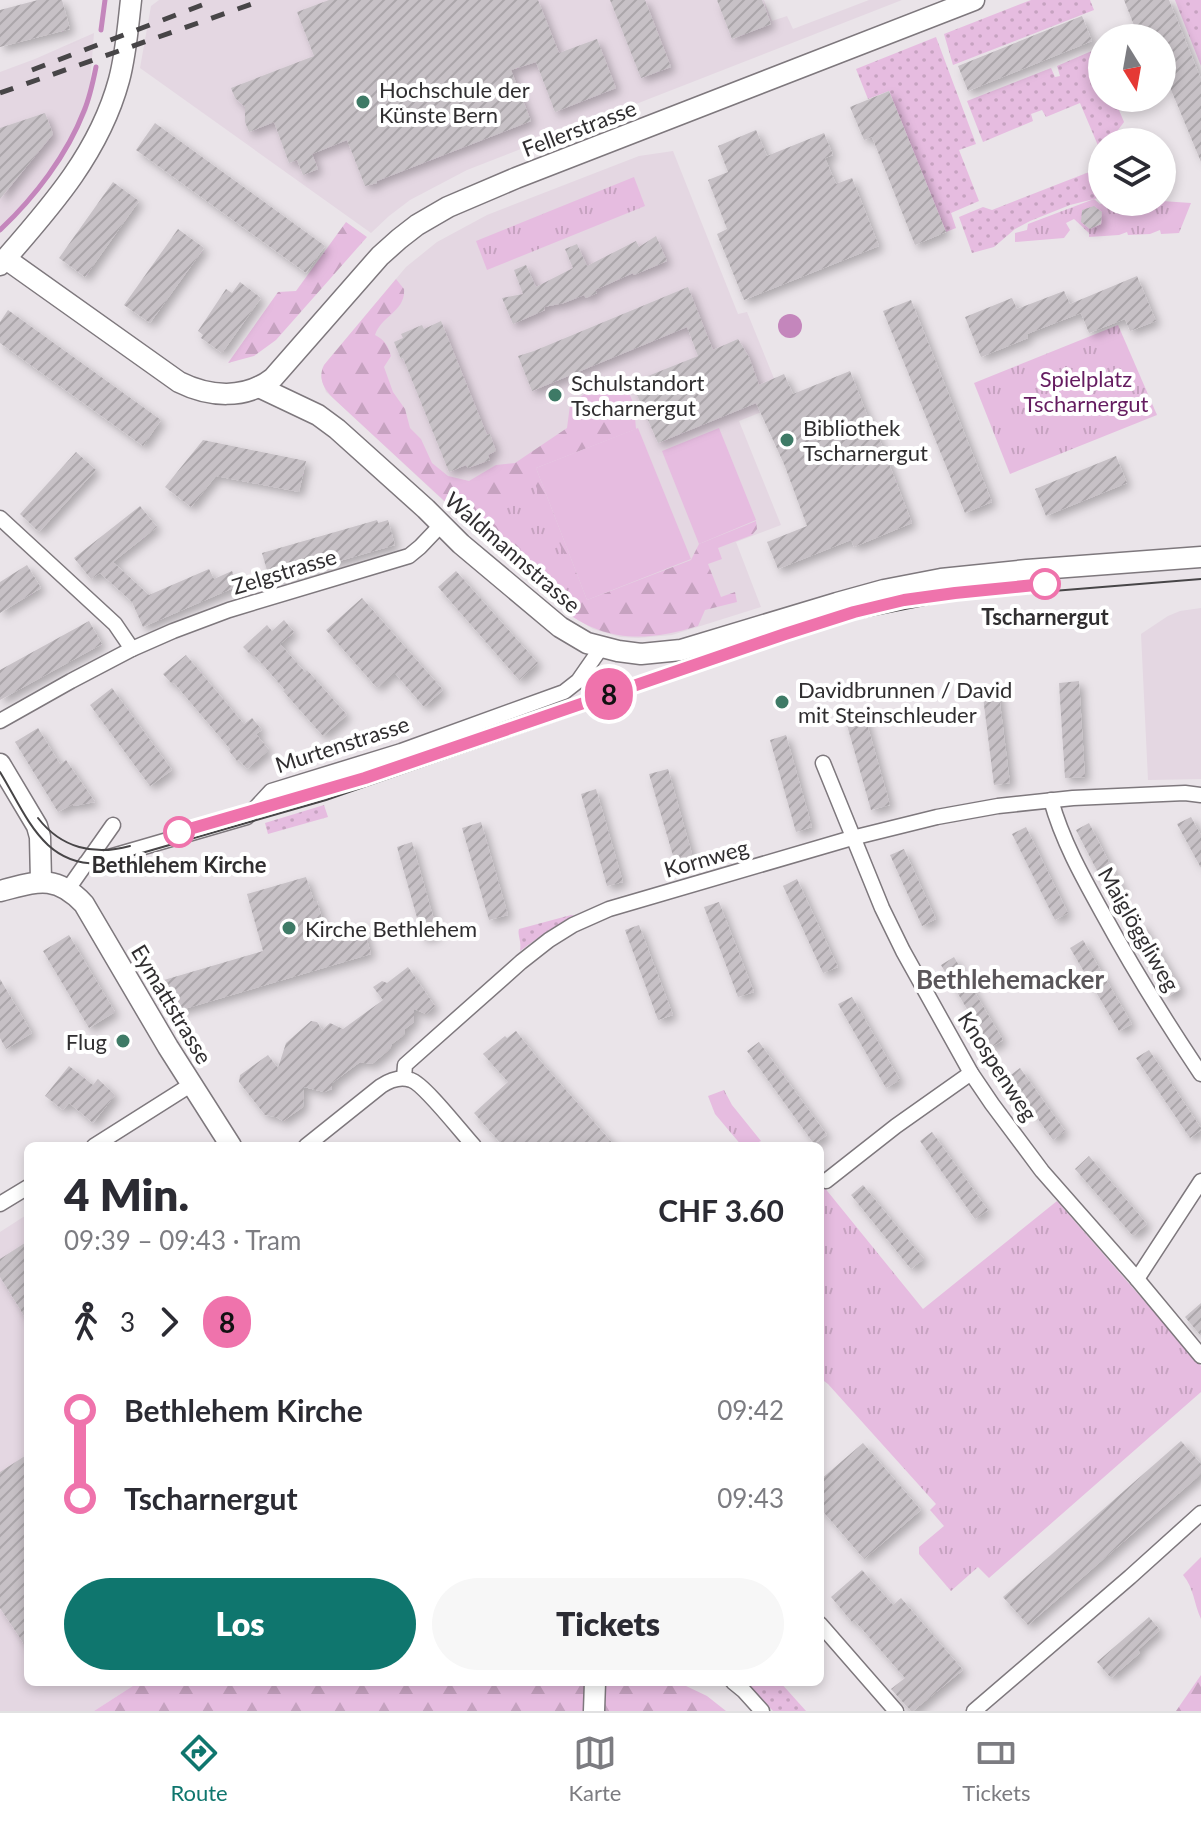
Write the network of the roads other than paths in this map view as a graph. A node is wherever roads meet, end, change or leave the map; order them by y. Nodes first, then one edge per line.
1 (131, 0) edge
2 (974, 0) edge
3 (3, 262) edge
4 (259, 387) junction
5 (0, 518) edge
6 (441, 525) junction
7 (1201, 557) edge
8 (601, 648) junction
9 (132, 649) junction
10 (0, 721) edge
11 (823, 763) dead end
12 (0, 764) edge
13 (1201, 795) edge
14 (1051, 800) junction
15 (113, 825) dead end
16 (852, 838) junction
17 (85, 864) junction
18 (41, 881) junction
19 (68, 889) junction
20 (0, 891) edge
21 (971, 1073) junction
22 (1201, 1074) edge
23 (404, 1078) junction
24 (192, 1084) junction
25 (100, 1142) edge
26 (228, 1142) edge
27 (311, 1142) edge
28 (470, 1142) edge
29 (826, 1181) dead end
30 (1201, 1181) edge
31 (24, 1189) edge
32 (0, 1204) edge
33 (1137, 1279) junction
34 (1201, 1356) edge
35 (1201, 1513) edge
36 (824, 1629) edge
37 (595, 1686) edge
38 (738, 1686) edge
39 (594, 1711) edge
40 (762, 1711) edge
41 (896, 1711) edge
42 (974, 1711) edge

1 - 3 street
2 - 4 street, Fellerstrasse
3 - 4 street
4 - 6 street, Waldmannstrasse
5 - 9 street
6 - 8 street, Waldmannstrasse
6 - 9 street, Zelgstrasse
7 - 8 street, Waldmannstrasse
8 - 17 street, Murtenstrasse
9 - 10 street, Zelgstrasse
11 - 16 street, Knospenweg
12 - 18 street
13 - 14 street, Kornweg
14 - 16 street, Kornweg
14 - 22 street, Maiglöggliweg
15 - 17 street
16 - 21 street, Knospenweg
16 - 23 street, Kornweg
17 - 19 street
18 - 19 street
18 - 20 street
19 - 24 street, Eymattstrasse
21 - 29 street
21 - 33 street, Knospenweg
23 - 27 street, Kornweg
23 - 28 street
24 - 25 street
24 - 26 street, Eymattstrasse
30 - 33 street
31 - 32 street
33 - 34 street, Knospenweg
35 - 42 street
36 - 41 street
37 - 39 street
38 - 40 street

